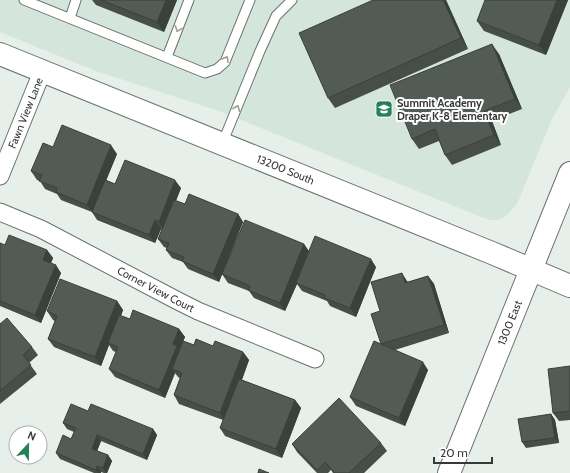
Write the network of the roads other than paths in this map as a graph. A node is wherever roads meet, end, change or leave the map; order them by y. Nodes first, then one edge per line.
1 (24, 0) edge
2 (76, 0) edge
3 (189, 0) edge
4 (250, 0) edge
5 (292, 0) edge
6 (70, 18) junction
7 (0, 54) edge
8 (167, 58) junction
9 (42, 72) junction
10 (222, 144) junction
11 (570, 173) edge
12 (0, 176) edge
13 (0, 212) edge
14 (531, 269) junction
15 (570, 286) edge
16 (315, 359) dead end
17 (449, 473) edge

1 - 6 lane
2 - 6 lane
3 -> 8 lane
8 -> 4 lane
10 -> 5 lane
6 - 8 lane
7 - 9 street, 13200 South
9 - 10 street, 13200 South
9 - 12 street, Fawn View Lane
10 - 14 street, 13200 South
11 - 14 street, 1300 East
13 - 16 street, Corner View Court
14 - 15 street, 13200 South
14 - 17 street, 1300 East

